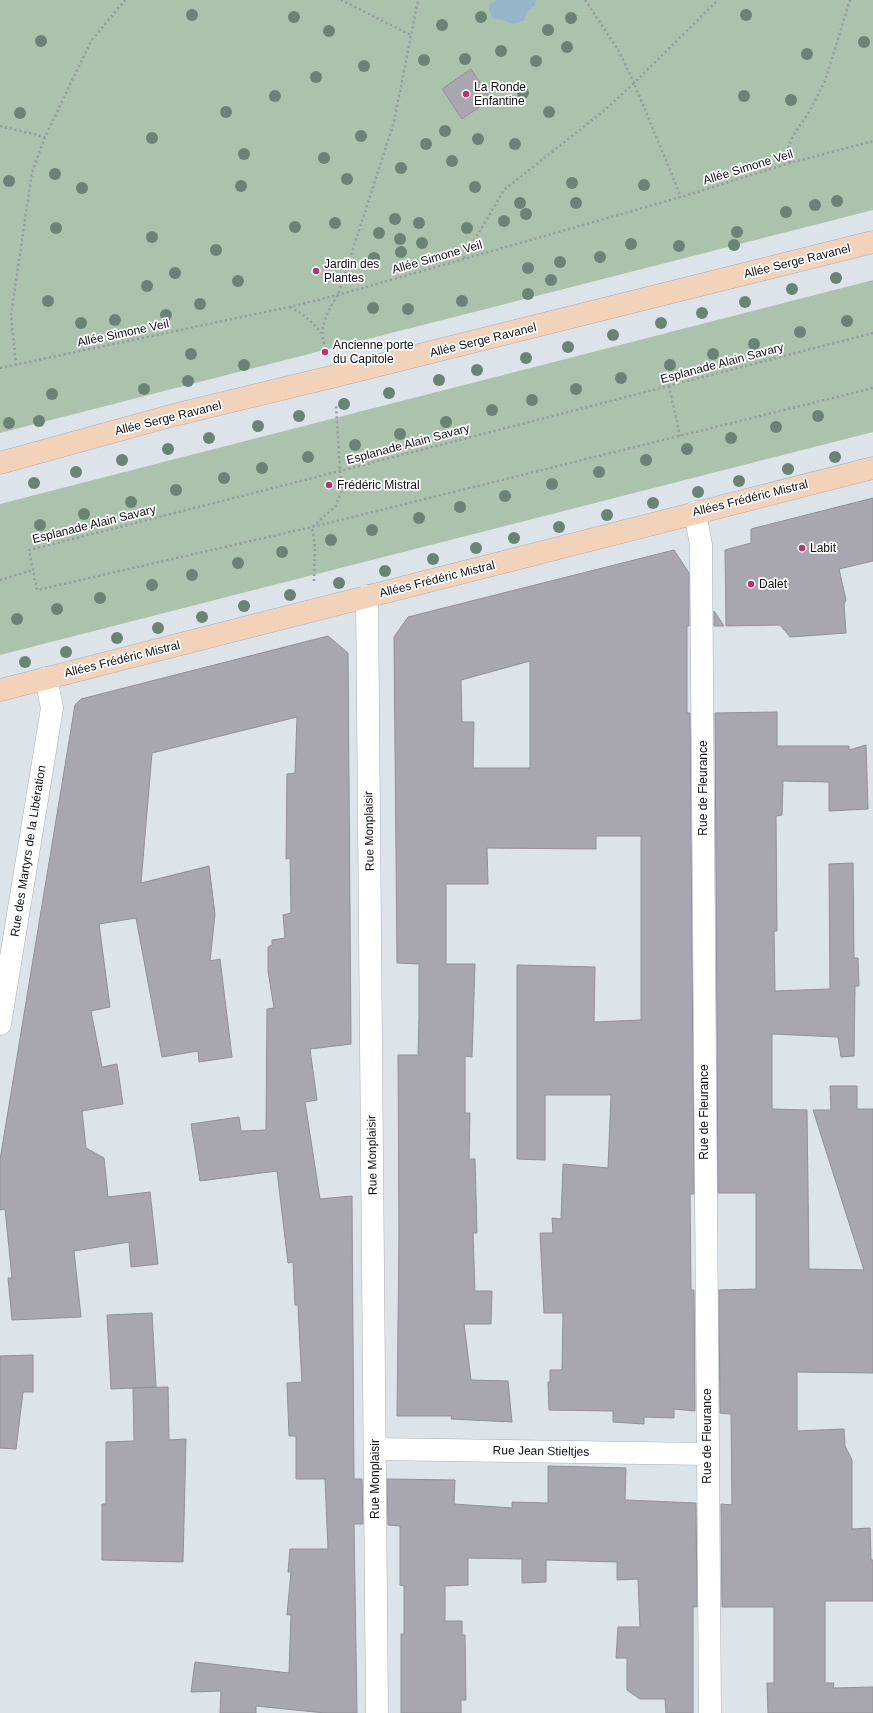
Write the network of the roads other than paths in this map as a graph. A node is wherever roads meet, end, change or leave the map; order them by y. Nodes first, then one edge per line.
1 (873, 242) edge
2 (0, 463) edge
3 (873, 468) edge
4 (695, 512) junction
5 (367, 596) junction
6 (46, 678) junction
7 (0, 690) edge
8 (0, 1024) edge
9 (375, 1449) junction
10 (706, 1454) junction
11 (377, 1713) edge
12 (710, 1713) edge

1 - 2 main road, Allée Serge Ravanel
3 - 4 main road, Allées Frédéric Mistral
4 - 5 main road, Allées Frédéric Mistral
4 - 10 street, Rue de Fleurance
5 - 6 main road, Allées Frédéric Mistral
5 - 9 street, Rue Monplaisir
6 - 7 main road, Allées Frédéric Mistral
6 - 8 street, Rue des Martyrs de la Libération
9 - 10 street, Rue Jean Stieltjes
9 - 11 street, Rue Monplaisir
10 - 12 street, Rue de Fleurance

